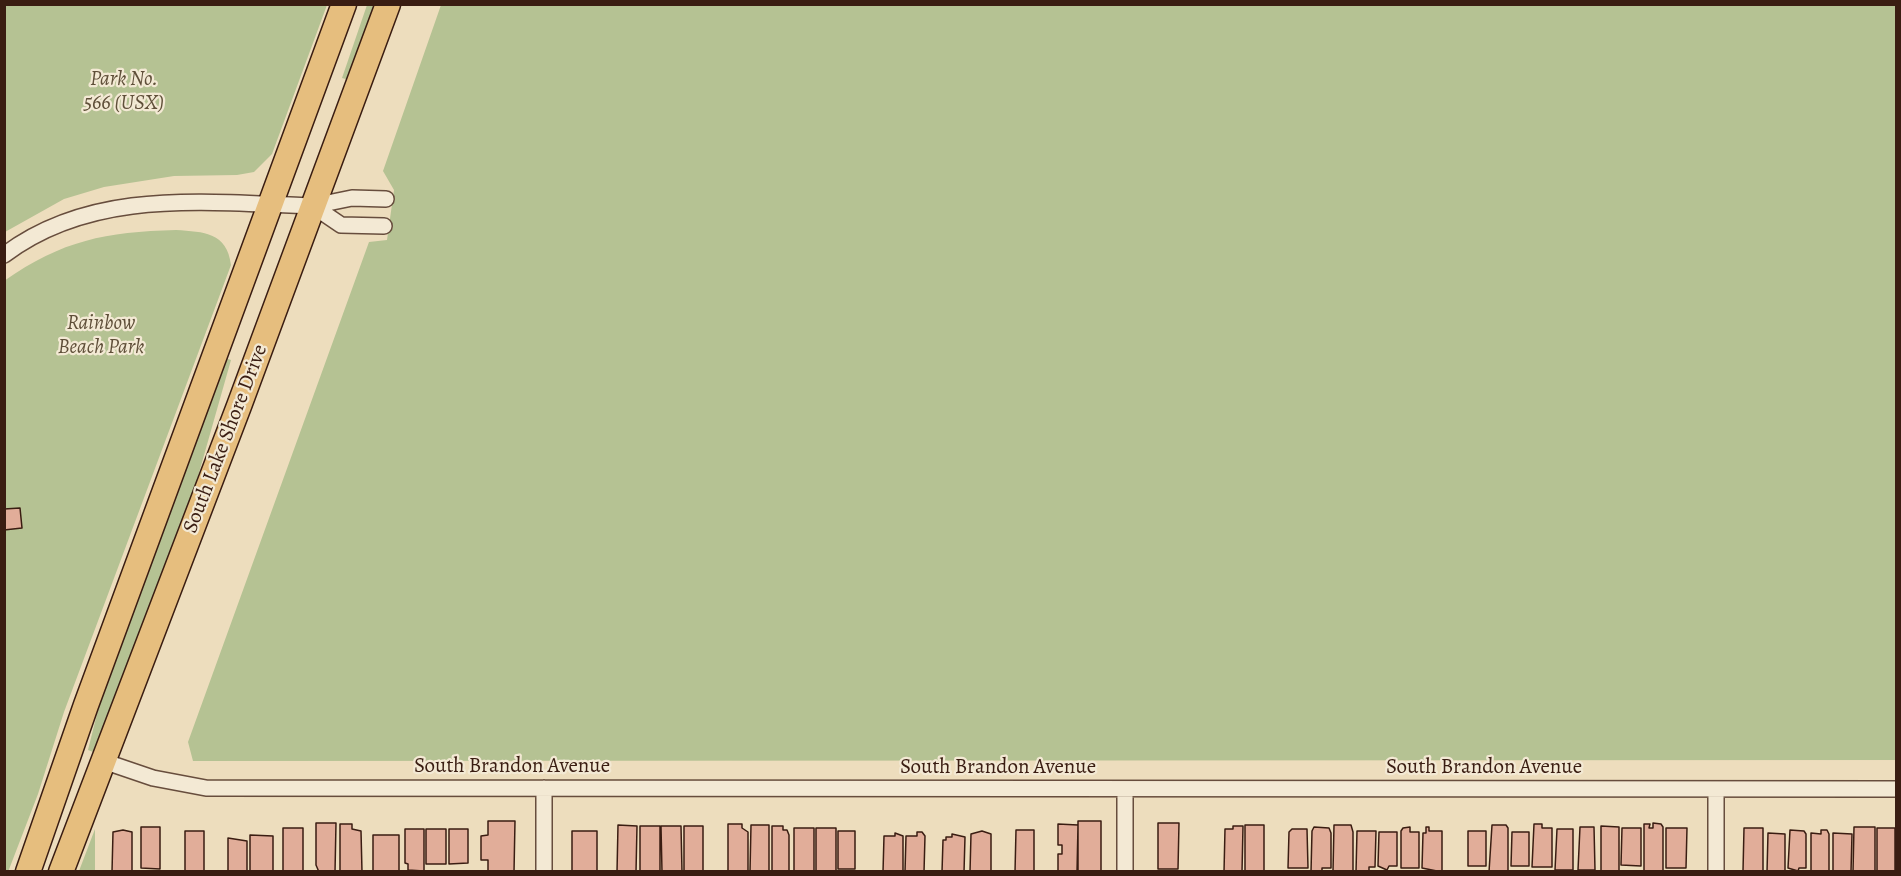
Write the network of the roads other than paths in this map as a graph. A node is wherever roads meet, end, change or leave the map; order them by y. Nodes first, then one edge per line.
1 (344, 4) edge
2 (388, 4) edge
3 (386, 199) dead end
4 (269, 205) junction
5 (313, 206) junction
6 (384, 226) dead end
7 (4, 255) edge
8 (103, 760) junction
9 (544, 788) junction
10 (1125, 789) junction
11 (1716, 789) junction
12 (1896, 789) edge
13 (28, 872) edge
14 (61, 872) edge
15 (544, 872) edge
16 (1125, 872) edge
17 (1716, 872) edge

1 - 4 main road, South Lake Shore Drive
2 - 5 main road, South Lake Shore Drive
3 - 5 street
4 - 5 street
4 - 7 street
4 - 13 main road, South Lake Shore Drive
5 - 6 street
5 - 8 main road, South Lake Shore Drive
8 - 9 street, South Brandon Avenue
8 - 14 main road, South Lake Shore Drive
9 - 10 street, South Brandon Avenue
9 - 15 street
10 - 11 street, South Brandon Avenue
10 - 16 street
11 - 12 street, South Brandon Avenue
11 - 17 street

